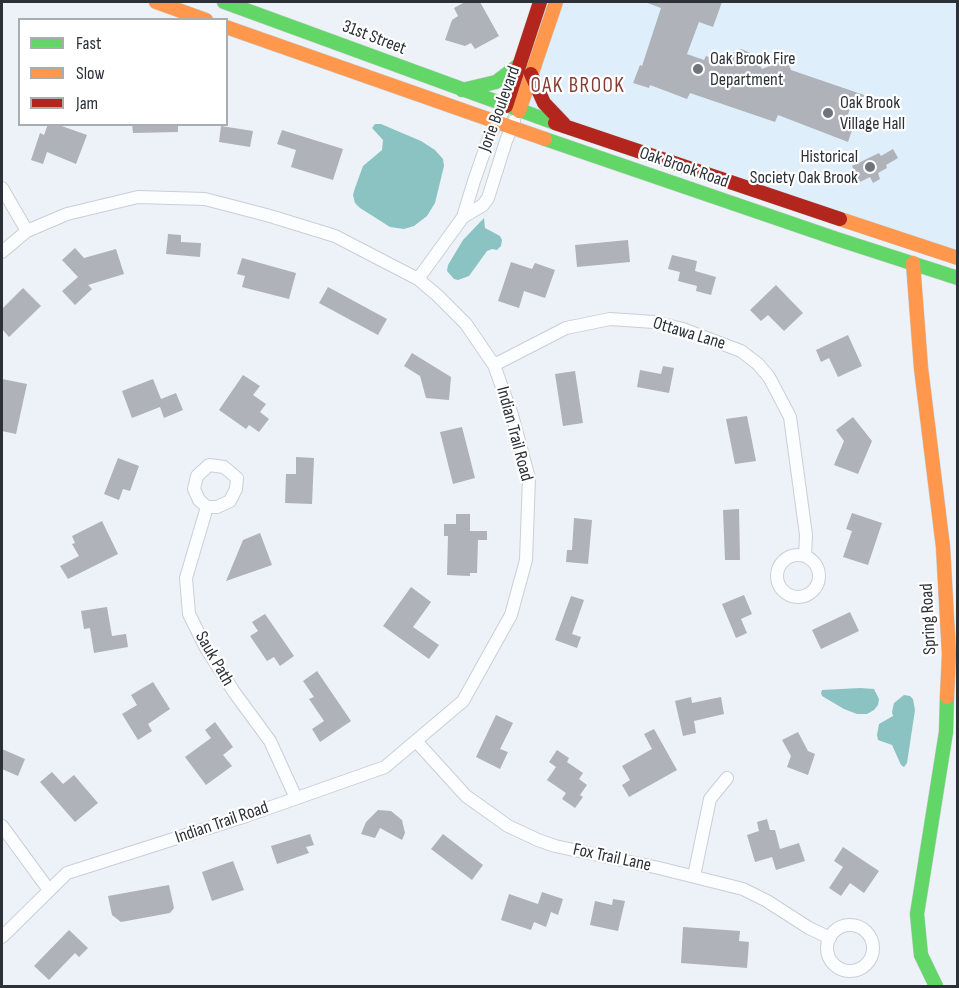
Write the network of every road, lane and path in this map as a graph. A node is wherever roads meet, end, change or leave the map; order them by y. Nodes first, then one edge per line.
1 (156, 2) edge
2 (224, 2) edge
3 (540, 2) edge
4 (556, 2) edge
5 (200, 18) edge
6 (228, 28) edge
7 (520, 64) junction
8 (409, 71) joint
9 (531, 74) junction
10 (462, 90) junction
11 (512, 108) junction
12 (497, 123) junction
13 (511, 128) junction
14 (567, 128) junction
15 (2, 188) edge
16 (464, 217) junction
17 (27, 231) junction
18 (917, 245) junction
19 (2, 252) edge
20 (957, 258) edge
21 (913, 263) junction
22 (957, 278) edge
23 (418, 279) junction
24 (494, 365) junction
25 (207, 507) dead end
26 (805, 556) dead end
27 (416, 741) junction
28 (727, 778) dead end
29 (297, 798) junction
30 (2, 826) edge
31 (694, 876) junction
32 (49, 890) junction
33 (2, 937) edge
34 (830, 938) dead end
35 (936, 987) edge

1 - 5 main road
2 - 8 main road, 31st Street
3 - 7 main road, Jorie Boulevard
4 - 9 main road, Jorie Boulevard
6 - 12 main road, Oak Brook Road
7 - 10 main road
7 - 11 main road, Jorie Boulevard
8 - 10 main road, Oak Brook Road
9 - 11 main road, Jorie Boulevard
9 - 14 main road
10 - 11 main road, Oak Brook Road
11 - 12 street, Jorie Boulevard
11 - 13 street, Jorie Boulevard
11 - 14 main road, Oak Brook Road
12 - 13 main road, Oak Brook Road
12 - 16 street, Jorie Boulevard
13 - 16 street, Jorie Boulevard
13 - 21 main road, Oak Brook Road
14 - 18 main road, Oak Brook Road
15 - 17 street
16 - 23 street, Jorie Boulevard
17 - 19 street, Indian Trail Road
17 - 23 street, Indian Trail Road
18 - 20 main road, Oak Brook Road
18 - 21 street, Spring Road
21 - 22 main road, Oak Brook Road
21 - 35 main road, Spring Road
23 - 24 street, Indian Trail Road
24 - 26 street, Ottawa Lane
24 - 27 street, Indian Trail Road
25 - 29 street, Sauk Path
27 - 29 street, Indian Trail Road
27 - 31 street, Fox Trail Lane
28 - 31 street
29 - 32 street, Indian Trail Road
30 - 32 street
31 - 34 street, Fox Trail Lane
32 - 33 street, Indian Trail Road

